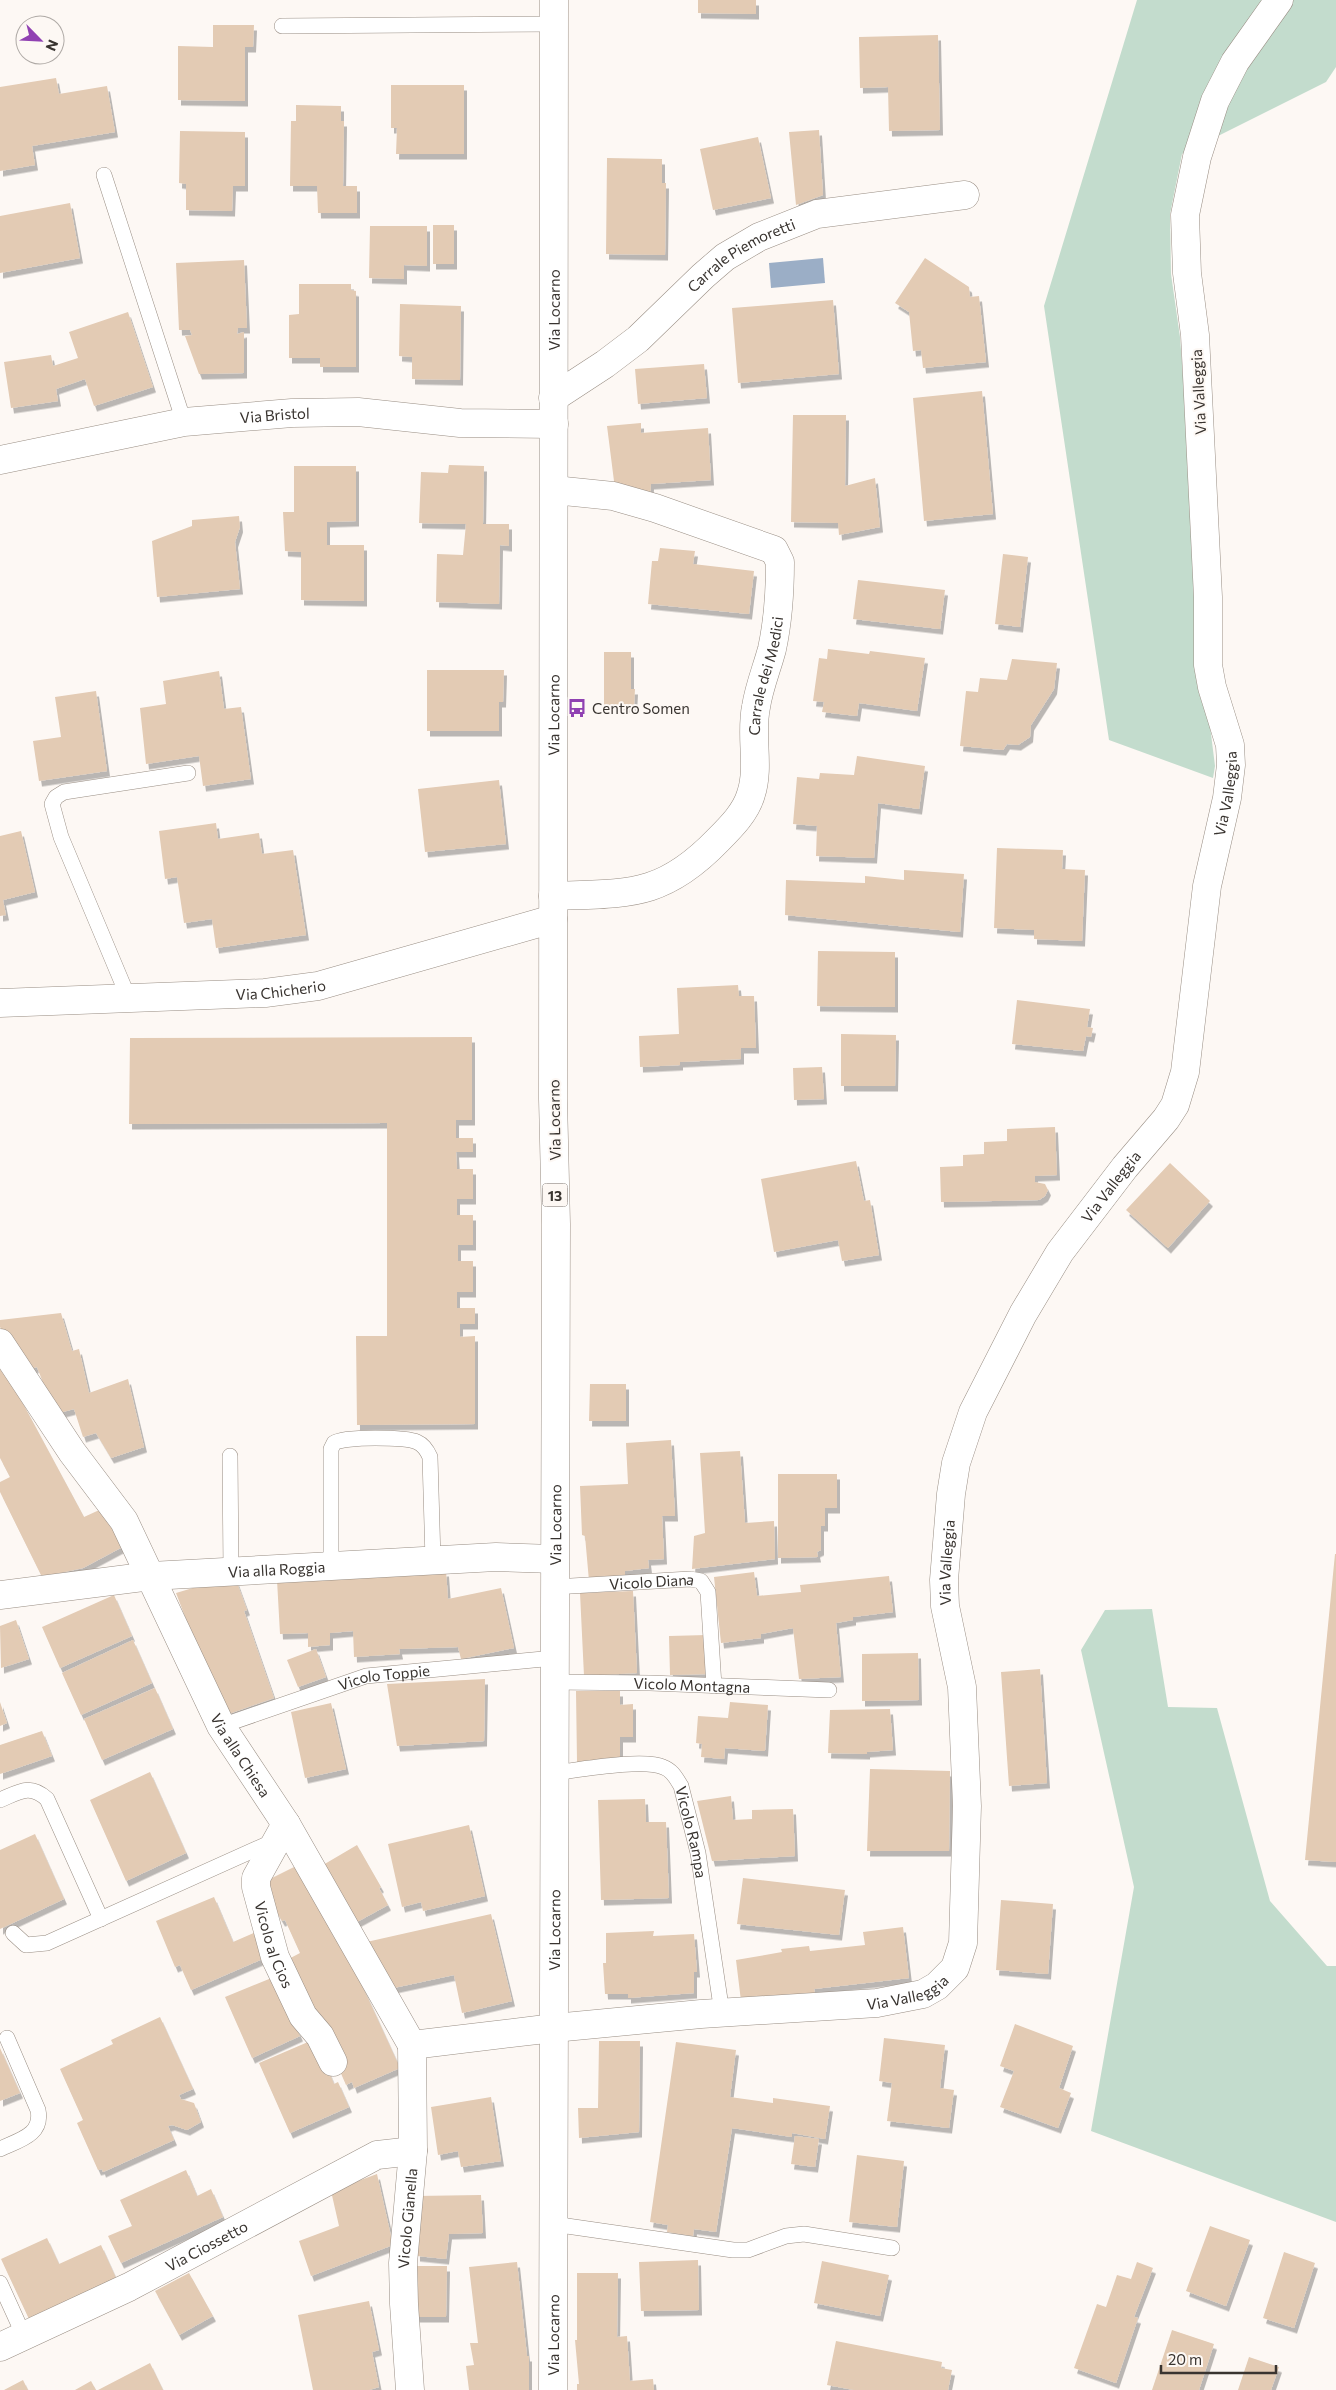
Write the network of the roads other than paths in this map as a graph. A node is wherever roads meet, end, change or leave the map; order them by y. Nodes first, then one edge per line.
1 (1279, 0) edge
2 (554, 12) edge
3 (282, 26) dead end
4 (104, 176) dead end
5 (965, 195) dead end
6 (553, 411) junction
7 (184, 422) junction
8 (0, 460) edge
9 (554, 490) junction
10 (188, 773) dead end
11 (553, 907) junction
12 (129, 999) junction
13 (0, 1003) edge
14 (0, 1343) edge
15 (230, 1456) dead end
16 (554, 1559) junction
17 (433, 1560) junction
18 (332, 1567) junction
19 (231, 1571) junction
20 (151, 1576) junction
21 (554, 1587) junction
22 (0, 1595) edge
23 (554, 1670) junction
24 (714, 1686) junction
25 (830, 1690) dead end
26 (221, 1726) junction
27 (554, 1773) junction
28 (0, 1800) edge
29 (282, 1832) junction
30 (101, 1919) junction
31 (13, 1933) dead end
32 (722, 2013) junction
33 (554, 2028) junction
34 (7, 2038) dead end
35 (412, 2045) junction
36 (333, 2062) dead end
37 (0, 2149) edge
38 (413, 2151) junction
39 (553, 2224) junction
40 (892, 2248) dead end
41 (0, 2284) edge
42 (12, 2342) edge
43 (410, 2390) edge
44 (553, 2390) edge

1 - 32 street, Via Valleggia
2 - 3 lane
2 - 6 street, Via Locarno / 13
4 - 7 lane
5 - 6 street, Carrale Piemoretti
6 - 7 street, Via Bristol
6 - 9 street, Via Locarno / 13
7 - 8 street, Via Bristol
9 - 11 street, Via Locarno / 13
9 - 11 street, Carrale dei Medici
10 - 12 lane
11 - 12 street, Via Chicherio
11 - 16 street, Via Locarno / 13
12 - 13 street, Via Chicherio
14 - 20 street, Via alla Chiesa
15 - 19 lane
16 - 17 street, Via alla Roggia
16 - 21 street, Via Locarno / 13
17 - 18 street, Via alla Roggia
17 - 18 lane
18 - 19 street, Via alla Roggia
19 - 20 street, Via alla Roggia
20 - 22 street, Via alla Roggia
20 - 26 street, Via alla Chiesa
21 - 23 street, Via Locarno / 13
21 - 24 lane, Vicolo Diana
23 - 24 lane, Vicolo Montagna
23 - 26 lane, Vicolo Toppie
23 - 27 street, Via Locarno / 13
24 - 25 lane, Vicolo Montagna
26 - 29 street, Via alla Chiesa
27 - 32 lane, Vicolo Rampa
27 - 33 street, Via Locarno / 13
28 - 30 lane
29 - 30 lane
29 - 35 street, Via alla Chiesa
29 - 36 street, Vicolo al Cios
30 - 31 lane
32 - 33 street, Via Valleggia
33 - 35 street
33 - 39 street, Via Locarno / 13
34 - 37 lane
35 - 38 street, Vicolo Gianella
38 - 42 street, Via Ciossetto
38 - 43 street, Vicolo Gianella
39 - 40 lane
39 - 44 street, Via Locarno / 13
41 - 42 lane

